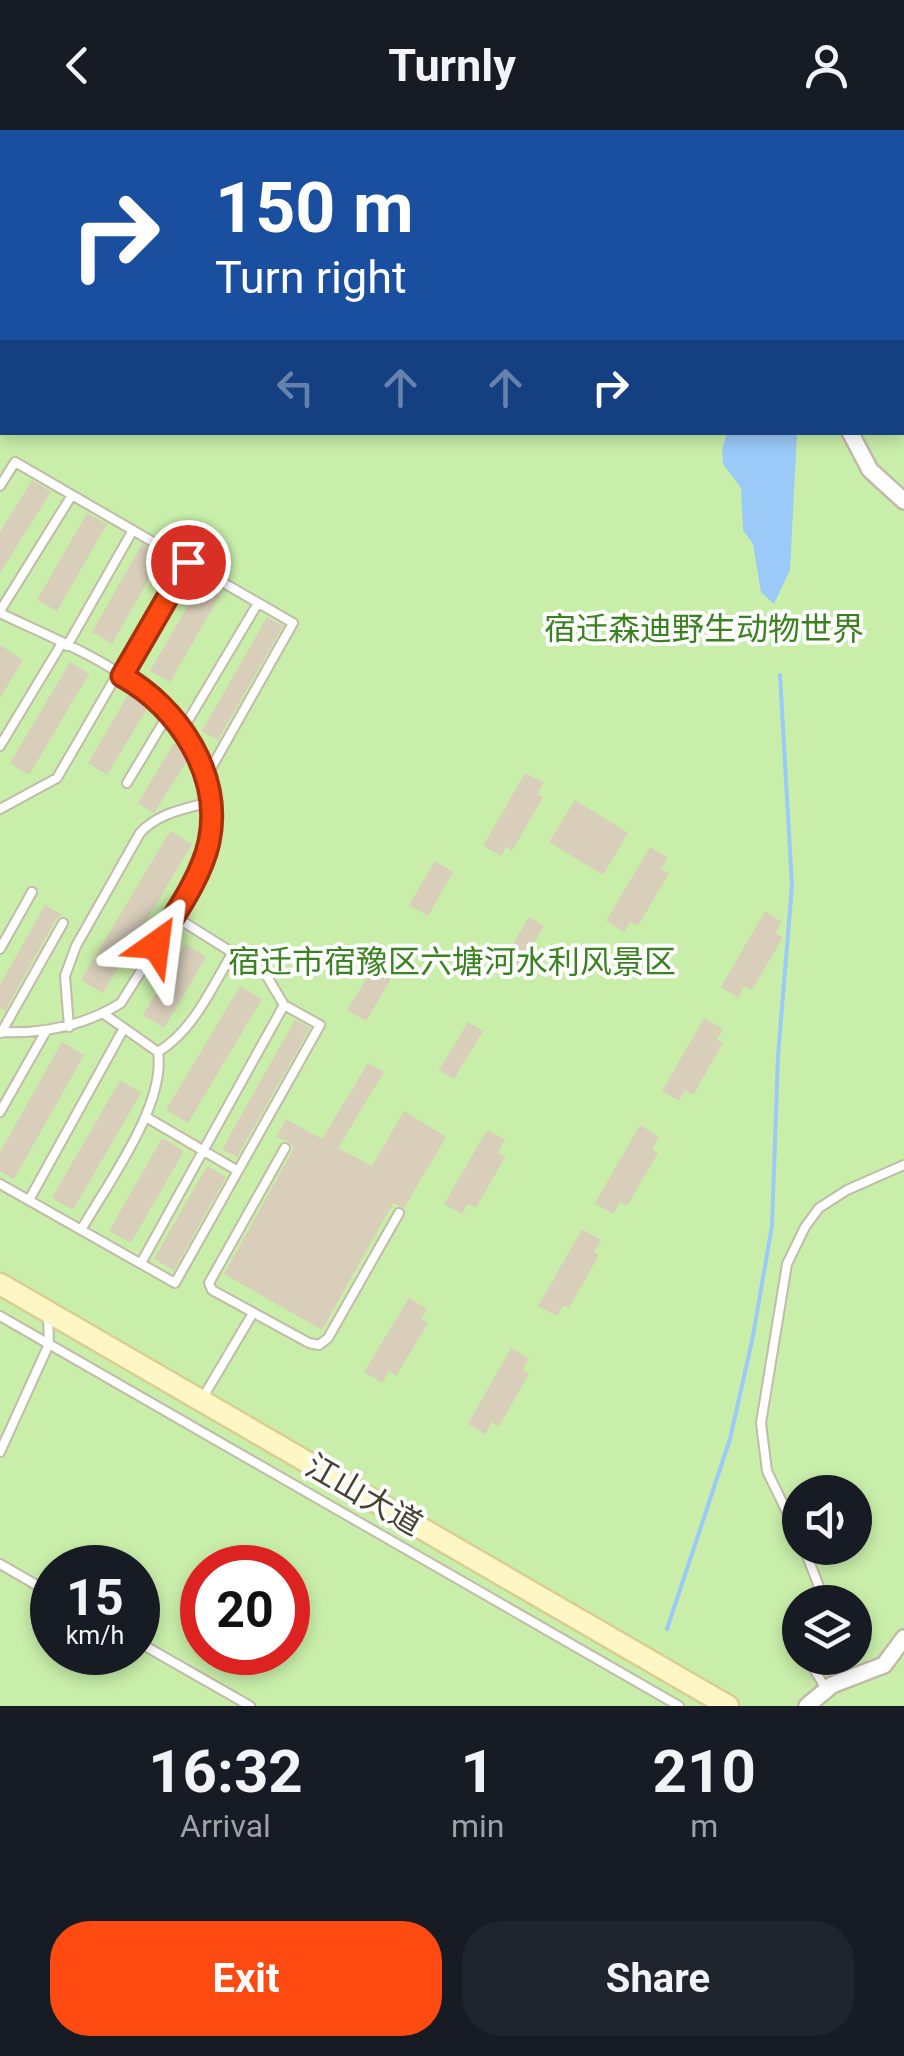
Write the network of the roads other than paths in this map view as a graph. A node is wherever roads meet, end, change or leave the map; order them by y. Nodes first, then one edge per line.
1 (852, 435) edge
2 (0, 486) edge
3 (72, 495) junction
4 (904, 501) edge
5 (133, 530) junction
6 (188, 562) junction
7 (258, 603) junction
8 (0, 612) edge
9 (64, 645) junction
10 (120, 674) junction
11 (169, 713) junction
12 (182, 729) junction
13 (0, 746) edge
14 (205, 779) junction
15 (127, 784) dead end
16 (210, 802) junction
17 (1, 806) edge
18 (32, 892) dead end
19 (174, 916) junction
20 (63, 923) dead end
21 (0, 949) edge
22 (233, 952) junction
23 (284, 1005) junction
24 (104, 1014) junction
25 (70, 1026) junction
26 (124, 1028) junction
27 (46, 1031) junction
28 (0, 1032) edge
29 (158, 1052) junction
30 (0, 1112) edge
31 (146, 1117) junction
32 (284, 1148) dead end
33 (204, 1150) junction
34 (904, 1164) edge
35 (238, 1171) junction
36 (0, 1184) edge
37 (29, 1200) junction
38 (400, 1213) dead end
39 (81, 1230) junction
40 (141, 1263) junction
41 (0, 1284) edge
42 (48, 1312) junction
43 (252, 1312) junction
44 (0, 1316) edge
45 (49, 1344) junction
46 (202, 1400) junction
47 (0, 1452) edge
48 (782, 1502) edge
49 (0, 1564) edge
50 (30, 1581) edge
51 (904, 1638) edge
52 (160, 1655) edge
53 (818, 1675) edge
54 (826, 1689) junction
55 (250, 1706) edge
56 (680, 1706) edge
57 (728, 1706) edge
58 (806, 1706) edge

1 - 4 street
2 - 3 lane
3 - 5 lane
3 - 8 lane
5 - 6 lane
5 - 9 lane
6 - 7 lane
6 - 10 lane
7 - 12 lane
7 - 14 lane
8 - 9 lane
9 - 10 lane
9 - 13 lane
10 - 11 lane
10 - 17 lane
11 - 12 lane
11 - 15 lane
12 - 14 lane
14 - 16 lane
16 - 19 lane
16 - 25 lane
18 - 21 lane
19 - 22 lane
19 - 24 lane
20 - 28 lane
22 - 23 lane
22 - 29 lane
23 - 33 lane
23 - 35 lane
24 - 25 lane
24 - 26 lane
25 - 27 lane
26 - 29 lane
26 - 37 lane
27 - 28 lane
27 - 30 lane
29 - 31 lane
31 - 33 lane
31 - 39 lane
32 - 43 lane
33 - 35 lane
33 - 40 lane
34 - 48 lane
35 - 40 lane
36 - 37 lane
37 - 39 lane
38 - 43 lane
39 - 40 lane
41 - 42 main road, 江山大道
42 - 45 lane
42 - 46 main road, 江山大道
43 - 46 lane
44 - 45 lane
45 - 47 lane
45 - 56 lane
46 - 57 main road, 江山大道
49 - 50 lane
51 - 54 street
52 - 55 lane
53 - 54 lane
54 - 58 street

